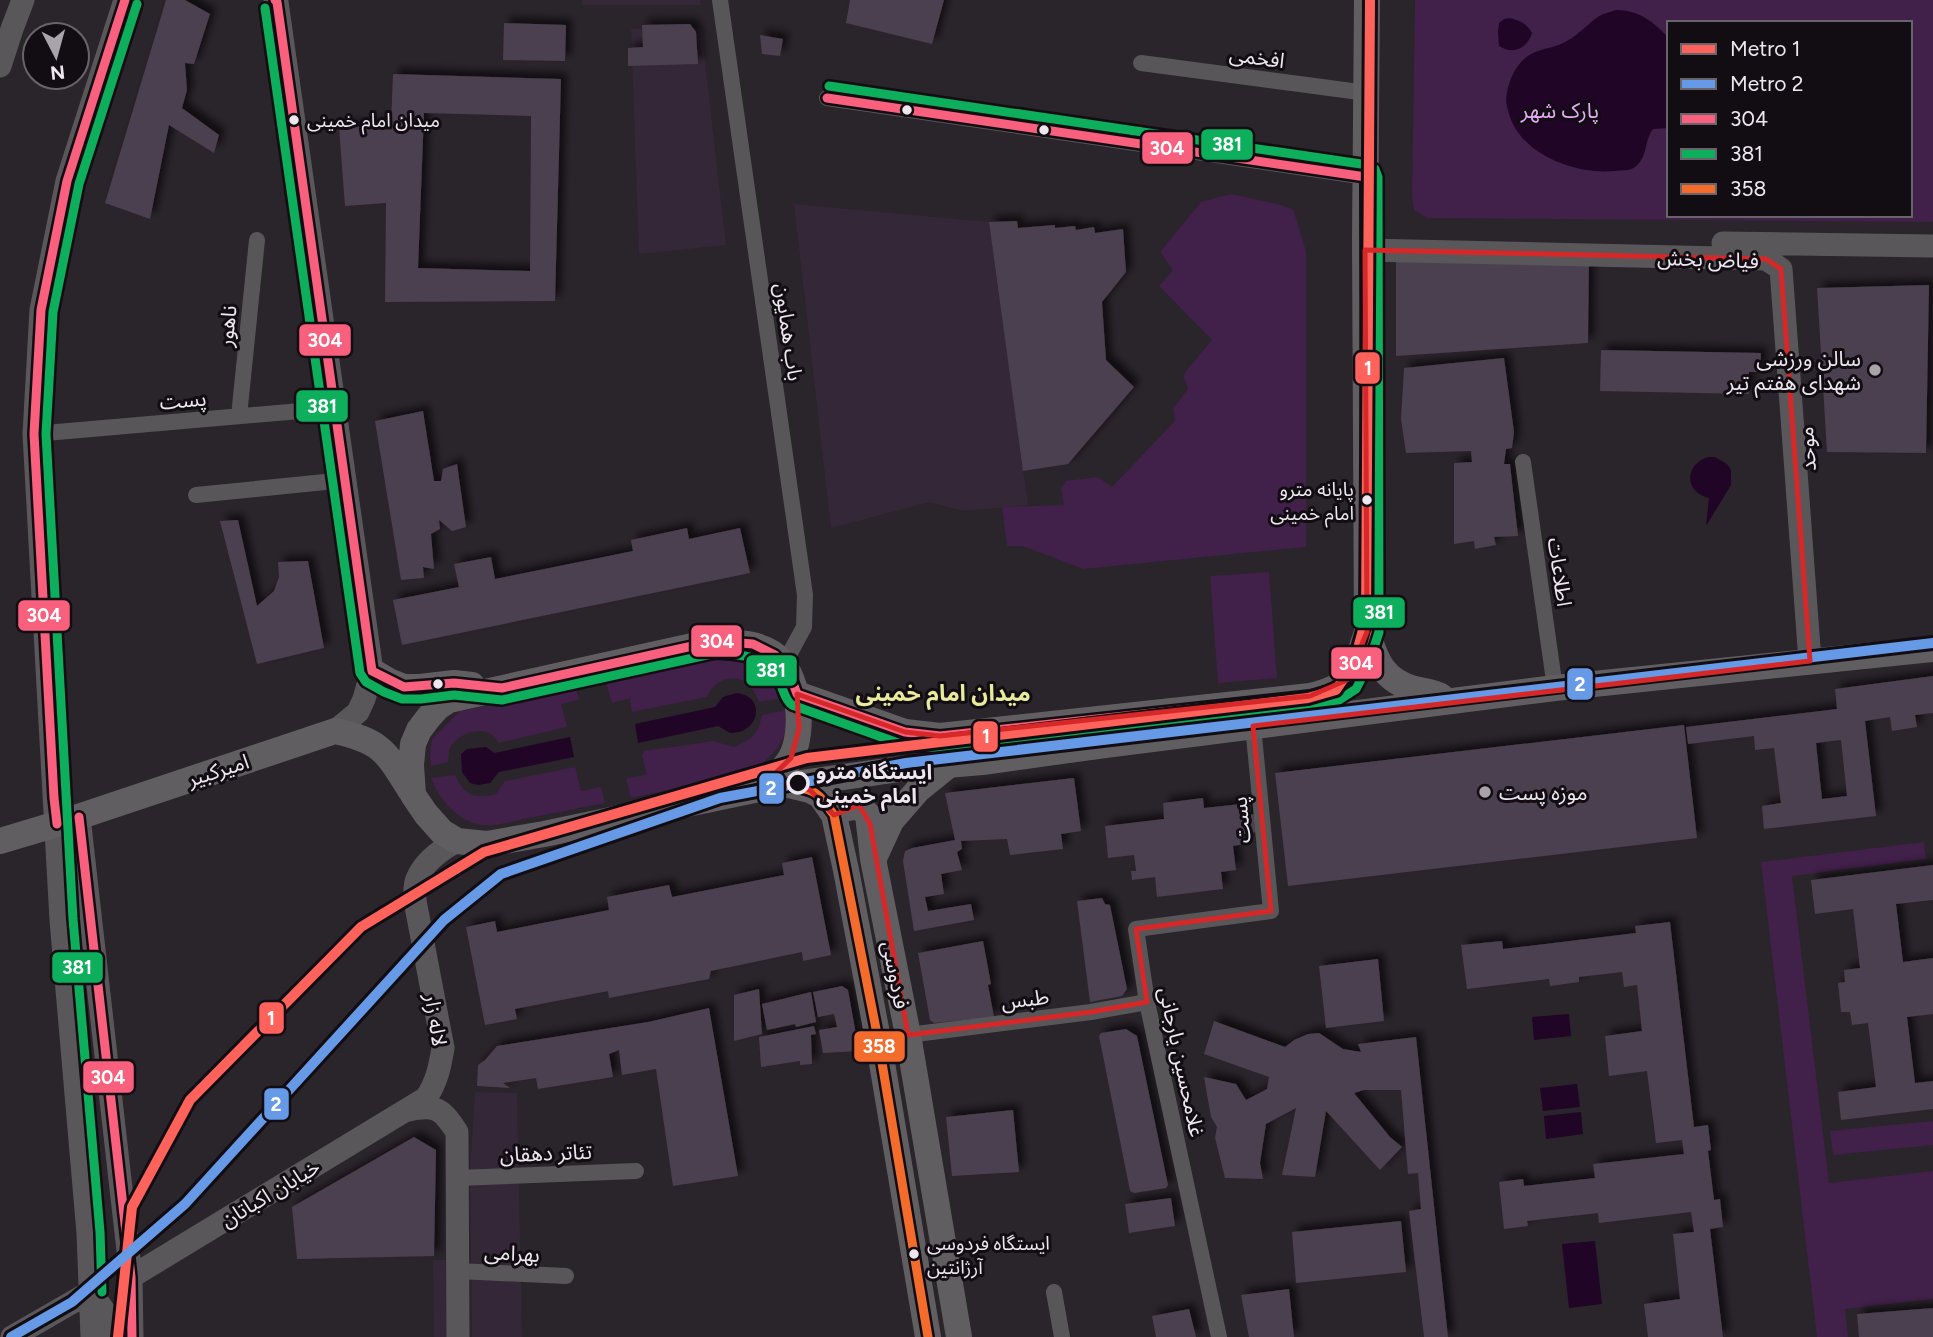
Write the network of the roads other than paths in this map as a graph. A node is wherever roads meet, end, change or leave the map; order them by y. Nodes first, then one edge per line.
1 (23, 0) edge
2 (125, 0) edge
3 (720, 0) edge
4 (1367, 0) edge
5 (276, 1) edge
6 (6, 36) edge
7 (1141, 63) dead end
8 (0, 66) edge
9 (1367, 93) junction
10 (827, 98) dead end
11 (1366, 177) junction
12 (257, 240) dead end
13 (1809, 244) junction
14 (1365, 245) junction
15 (1933, 246) edge
16 (335, 408) junction
17 (239, 416) junction
18 (34, 434) junction
19 (1523, 462) dead end
20 (345, 480) junction
21 (196, 495) dead end
22 (1367, 632) junction
23 (1933, 649) edge
24 (1816, 660) junction
25 (783, 666) junction
26 (372, 671) junction
27 (502, 688) junction
28 (1555, 688) junction
29 (797, 694) junction
30 (1450, 701) junction
31 (1253, 726) junction
32 (335, 731) junction
33 (949, 765) junction
34 (787, 785) junction
35 (759, 789) junction
36 (413, 795) junction
37 (834, 816) junction
38 (68, 820) junction
39 (0, 841) edge
40 (457, 841) junction
41 (873, 859) junction
42 (1271, 911) joint
43 (1147, 1002) junction
44 (908, 1035) junction
45 (878, 1039) junction
46 (409, 1110) junction
47 (636, 1171) dead end
48 (457, 1178) junction
49 (457, 1271) junction
50 (566, 1276) dead end
51 (131, 1277) junction
52 (90, 1292) junction
53 (1054, 1292) dead end
54 (12, 1337) edge
55 (92, 1337) edge
56 (108, 1337) edge
57 (132, 1337) edge
58 (458, 1337) edge
59 (928, 1337) edge
60 (959, 1337) edge
61 (1062, 1337) edge
62 (1219, 1337) edge

1 - 6 main road
2 - 18 main road
3 - 25 street, باب همایون
4 - 9 main road
5 - 16 main road
6 - 8 main road
7 - 9 street, افخمی
9 - 11 main road
10 - 11 street
11 - 14 main road
12 - 17 street, ناهور
13 - 14 main road, فیاض بخش
13 - 15 main road, فیاض بخش
13 - 24 main road, موحد
14 - 22 main road
14 - 24 main road, فیاض بخش
16 - 17 street, پست
16 - 20 main road
17 - 18 street, پست
18 - 38 main road
19 - 28 street, اطلاعات
20 - 21 street
20 - 26 main road
22 - 29 main road
22 - 30 main road
23 - 24 main road
24 - 28 main road
25 - 27 main road
25 - 29 main road
26 - 27 main road
26 - 32 main road
27 - 36 main road
28 - 30 main road
29 - 35 main road
30 - 31 main road
31 - 33 main road
31 - 42 street, پست
32 - 36 main road
32 - 38 main road, امیرکبیر
33 - 34 main road
33 - 41 main road
34 - 35 main road
34 - 37 main road, فردوسی
35 - 40 main road
36 - 40 main road
37 - 41 main road, فردوسی
37 - 45 main road, فردوسی
38 - 39 main road, امیرکبیر
38 - 51 main road
38 - 52 main road
40 - 46 main road, لاله زار
41 - 44 main road, فردوسی
42 - 43 street, غلامحسین یارجانی
43 - 44 street, طبس
43 - 62 street, غلامحسین یارجانی
44 - 45 main road
44 - 60 main road, فردوسی
45 - 59 main road, فردوسی
46 - 48 main road
46 - 51 main road, خیابان اکباتان
47 - 48 street, تئاتر دهقان
48 - 49 main road
49 - 50 street, بهرامی
49 - 58 main road
51 - 57 main road
52 - 54 main road
52 - 55 main road
52 - 56 main road
53 - 61 street

